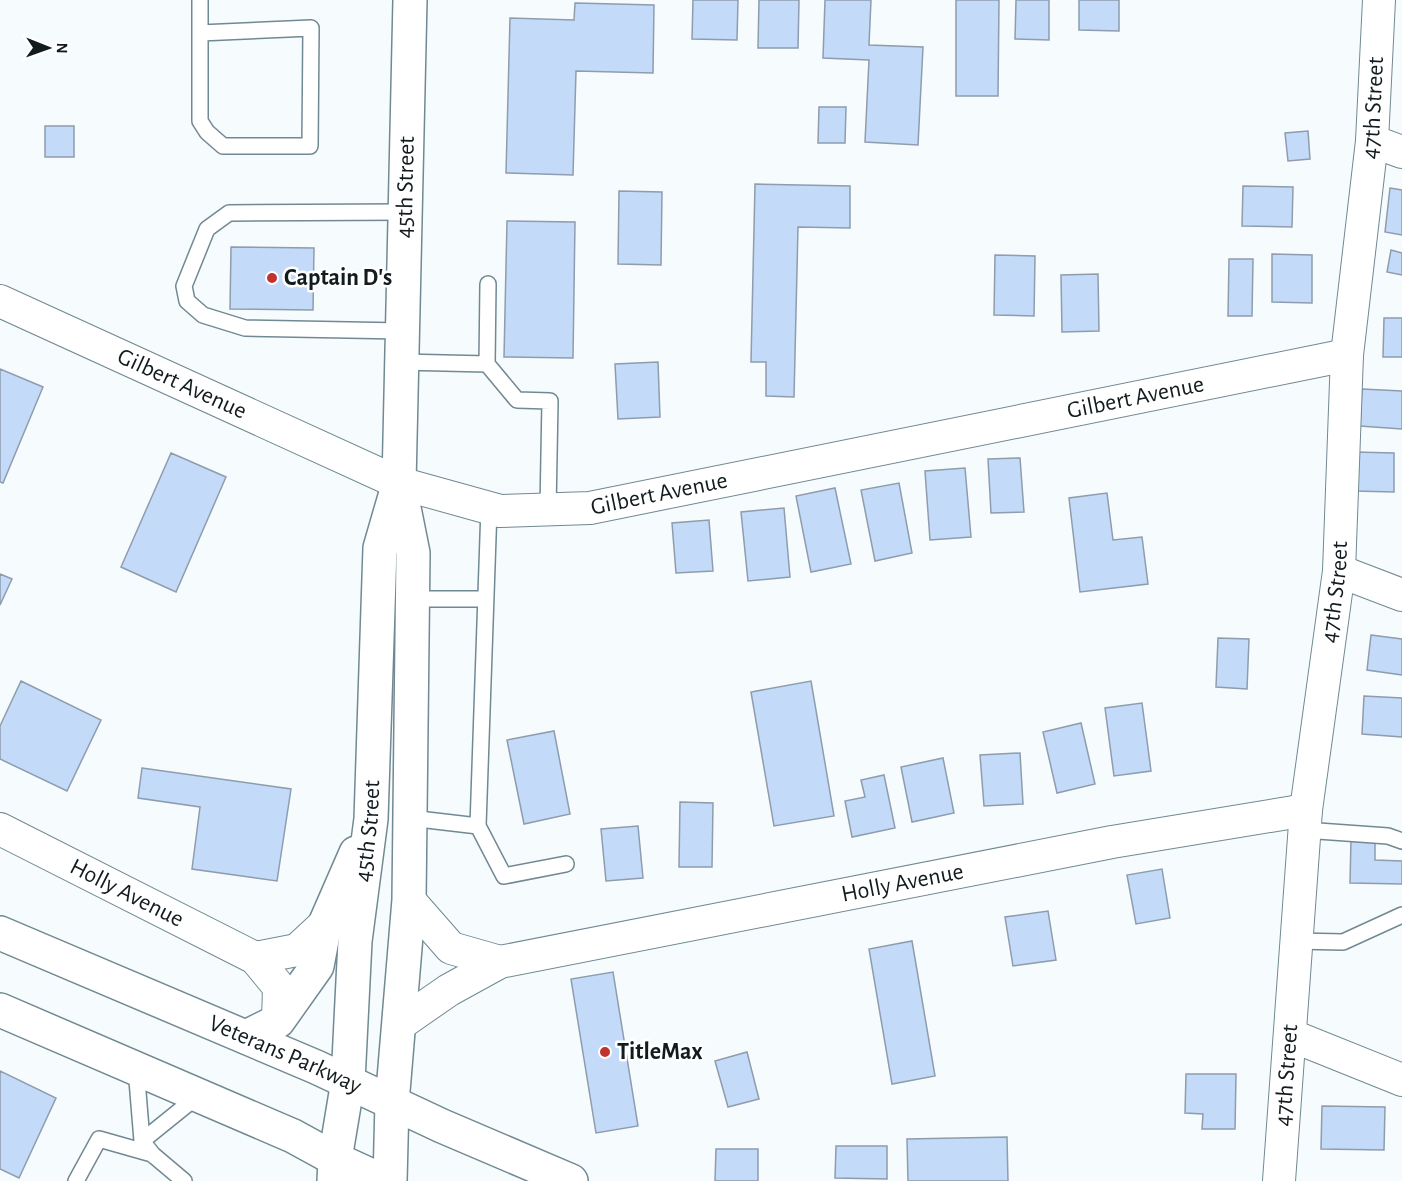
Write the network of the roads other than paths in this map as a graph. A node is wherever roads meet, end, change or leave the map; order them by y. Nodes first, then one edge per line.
1 (200, 0) edge
2 (410, 0) edge
3 (1379, 0) edge
4 (200, 33) junction
5 (1372, 141) junction
6 (1402, 152) edge
7 (405, 212) junction
8 (488, 284) dead end
9 (0, 301) edge
10 (402, 346) junction
11 (1347, 355) junction
12 (487, 364) junction
13 (399, 483) junction
14 (489, 508) junction
15 (548, 509) junction
16 (1339, 571) junction
17 (1402, 595) edge
18 (413, 599) junction
19 (486, 599) junction
20 (410, 818) junction
21 (371, 819) junction
22 (1305, 820) junction
23 (478, 826) junction
24 (0, 829) edge
25 (1402, 840) edge
26 (566, 864) dead end
27 (409, 900) junction
28 (1402, 915) edge
29 (325, 924) junction
30 (0, 933) edge
31 (1296, 941) junction
32 (255, 958) junction
33 (500, 962) junction
34 (0, 1010) edge
35 (278, 1021) junction
36 (400, 1024) junction
37 (1290, 1035) junction
38 (246, 1037) junction
39 (136, 1068) junction
40 (1402, 1080) edge
41 (348, 1081) junction
42 (199, 1095) junction
43 (392, 1103) junction
44 (142, 1141) junction
45 (123, 1155) dead end
46 (147, 1160) junction
47 (335, 1170) edge
48 (172, 1180) edge
49 (76, 1181) edge
50 (184, 1181) edge
51 (188, 1181) edge
52 (383, 1181) edge
53 (390, 1181) edge
54 (571, 1181) edge
55 (1279, 1181) edge

1 - 4 lane
2 - 7 main road, 45th Street
3 - 5 street, 47th Street
4 - 4 lane
5 - 6 street
5 - 11 street, 47th Street
7 - 10 main road, 45th Street
7 - 10 lane
8 - 12 lane
9 - 13 street, Gilbert Avenue
10 - 12 lane
10 - 13 main road, 45th Street
11 - 15 street, Gilbert Avenue
11 - 16 street, 47th Street
12 - 15 lane
13 - 14 street, Gilbert Avenue
13 - 18 main road, 45th Street
13 - 21 main road, 45th Street
14 - 15 street, Gilbert Avenue
14 - 19 lane
16 - 17 street
16 - 22 street, 47th Street
18 - 19 lane
18 - 20 main road, 45th Street
19 - 23 lane
20 - 23 lane
20 - 27 main road, 45th Street
21 - 29 main road
21 - 41 main road, 45th Street
22 - 25 lane
22 - 31 street, 47th Street
22 - 33 street, Holly Avenue
23 - 26 lane
24 - 32 street, Holly Avenue
27 - 33 street, Holly Avenue
27 - 36 main road, 45th Street
28 - 31 lane
29 - 32 street
29 - 35 main road
30 - 38 main road, Veterans Parkway
31 - 37 street, 47th Street
32 - 35 street, Holly Avenue
33 - 36 street, Holly Avenue
34 - 39 main road
35 - 38 main road
36 - 43 main road, 45th Street
37 - 40 street
37 - 55 street, 47th Street
38 - 41 main road, Veterans Parkway
39 - 42 main road
39 - 44 lane
41 - 43 main road, Veterans Parkway
41 - 47 main road, 45th Street
42 - 44 lane
42 - 47 main road
43 - 53 main road, 45th Street
43 - 54 main road, Veterans Parkway
44 - 46 lane
45 - 46 lane
46 - 48 lane
46 - 49 lane
46 - 50 lane
46 - 51 lane
47 - 52 main road

